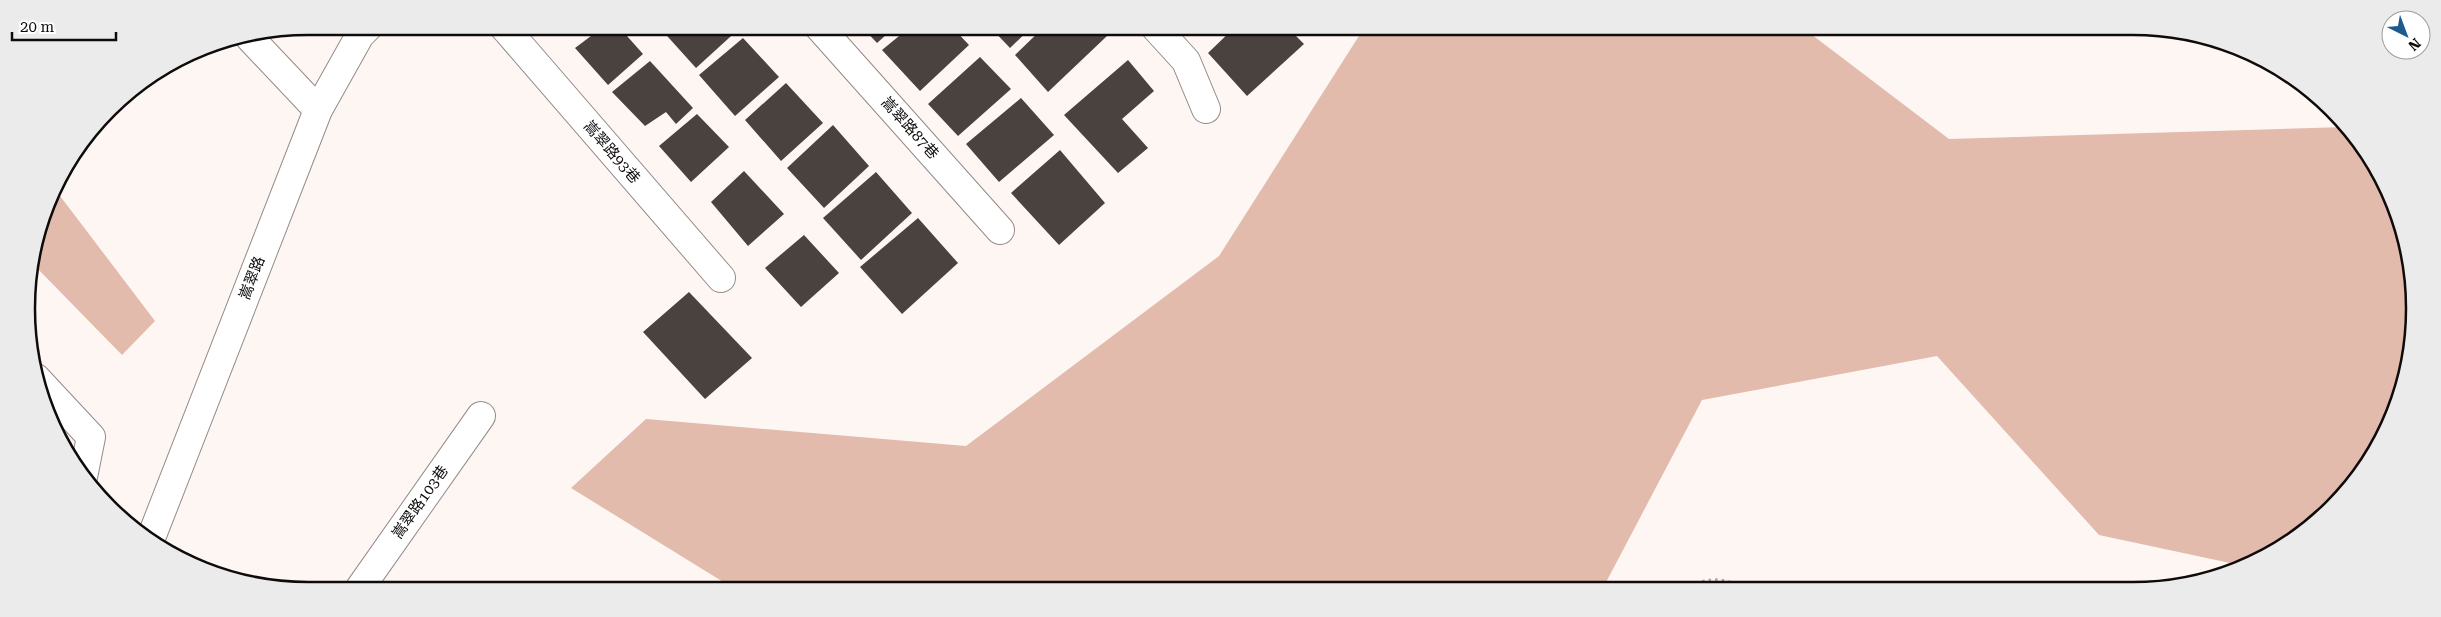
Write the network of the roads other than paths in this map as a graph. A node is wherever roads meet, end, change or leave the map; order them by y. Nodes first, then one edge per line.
1 (361, 35) edge
2 (512, 35) edge
3 (826, 35) edge
4 (1162, 35) edge
5 (252, 41) edge
6 (1206, 109) dead end
7 (318, 110) junction
8 (1000, 230) dead end
9 (720, 278) dead end
10 (48, 391) edge
11 (481, 416) dead end
12 (85, 466) edge
13 (152, 532) edge
14 (364, 582) edge

1 - 7 street, 嵩翠路
2 - 9 street, 嵩翠路93巷
3 - 8 street, 嵩翠路87巷
4 - 6 street
5 - 7 street
7 - 13 street, 嵩翠路
10 - 12 street
11 - 14 street, 嵩翠路103巷

